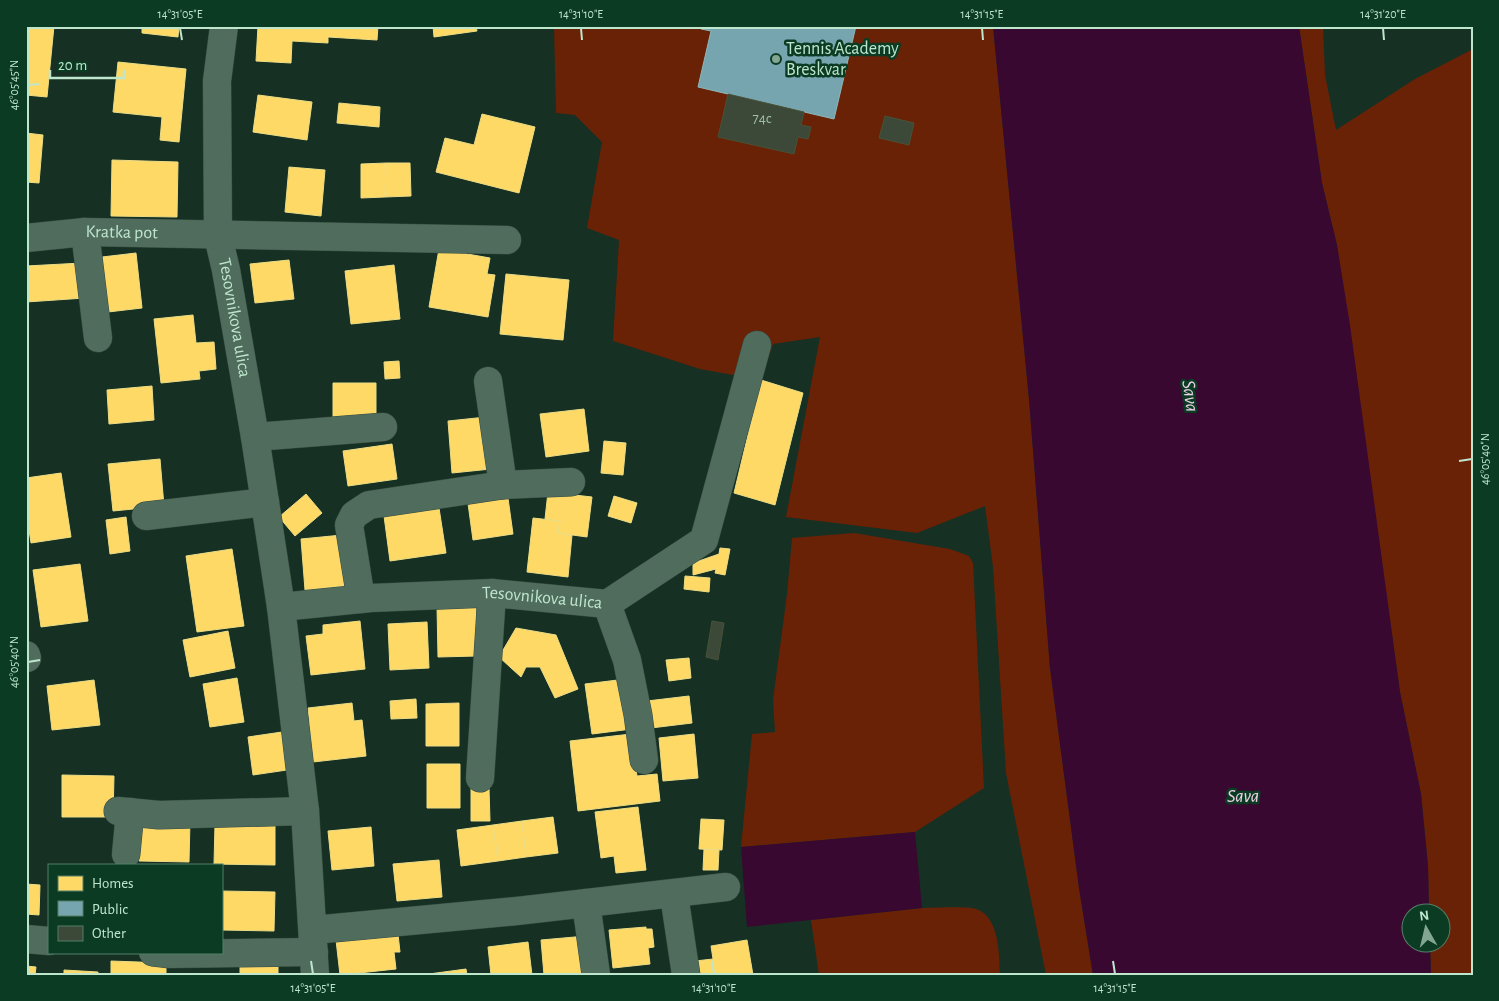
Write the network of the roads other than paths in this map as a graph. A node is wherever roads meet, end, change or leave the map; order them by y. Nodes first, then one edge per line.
1 (224, 26) edge
2 (85, 232) junction
3 (218, 236) junction
4 (26, 238) edge
5 (507, 240) dead end
6 (98, 338) dead end
7 (757, 345) dead end
8 (488, 381) dead end
9 (383, 427) dead end
10 (255, 437) junction
11 (571, 482) dead end
12 (503, 485) junction
13 (265, 502) junction
14 (146, 516) dead end
15 (492, 593) junction
16 (361, 599) junction
17 (607, 604) junction
18 (281, 607) junction
19 (644, 760) dead end
20 (480, 778) dead end
21 (305, 811) junction
22 (126, 854) dead end
23 (726, 887) dead end
24 (674, 895) junction
25 (586, 903) junction
26 (26, 939) edge
27 (48, 941) edge
28 (314, 952) edge
29 (222, 953) edge
30 (596, 975) edge
31 (686, 975) edge

1 - 3 street, Tesovnikova ulica
2 - 3 street, Kratka pot
2 - 4 street, Kratka pot
2 - 6 street
3 - 5 street, Kratka pot
3 - 10 street, Tesovnikova ulica
7 - 17 street, Tesovnikova ulica
8 - 12 street
9 - 10 street
10 - 13 street, Tesovnikova ulica
11 - 12 street
12 - 16 street
13 - 14 street
13 - 18 street, Tesovnikova ulica
15 - 16 street, Tesovnikova ulica
15 - 17 street, Tesovnikova ulica
15 - 20 street
16 - 18 street, Tesovnikova ulica
17 - 19 street
18 - 21 street, Tesovnikova ulica
21 - 22 street
21 - 28 street, Tesovnikova ulica
23 - 24 street
24 - 25 street
24 - 31 street
25 - 28 street
25 - 30 street
26 - 27 street
28 - 29 street

